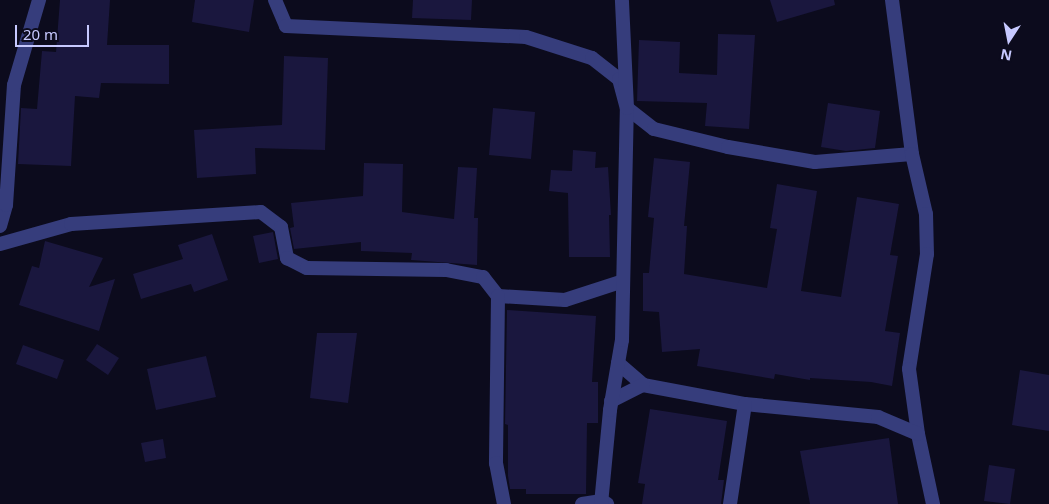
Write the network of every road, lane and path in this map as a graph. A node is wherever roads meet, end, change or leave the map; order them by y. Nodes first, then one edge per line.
1 (39, 0) edge
2 (275, 0) edge
3 (622, 0) edge
4 (892, 0) edge
5 (627, 108) junction
6 (912, 154) junction
7 (0, 226) edge
8 (0, 244) edge
9 (623, 281) junction
10 (498, 296) junction
11 (618, 364) junction
12 (643, 385) junction
13 (611, 401) junction
14 (745, 404) junction
15 (918, 434) junction
16 (603, 503) edge
17 (504, 504) edge
18 (582, 504) edge
19 (730, 504) edge
20 (933, 504) edge

1 - 7 street
2 - 5 street
3 - 5 street
4 - 6 street
5 - 6 street
5 - 9 street
6 - 15 street
8 - 10 street
9 - 10 street
9 - 11 street
10 - 17 street
11 - 12 street
11 - 13 street
12 - 13 street
12 - 14 street
13 - 16 street
14 - 15 street
14 - 19 street
15 - 20 street
16 - 18 street

